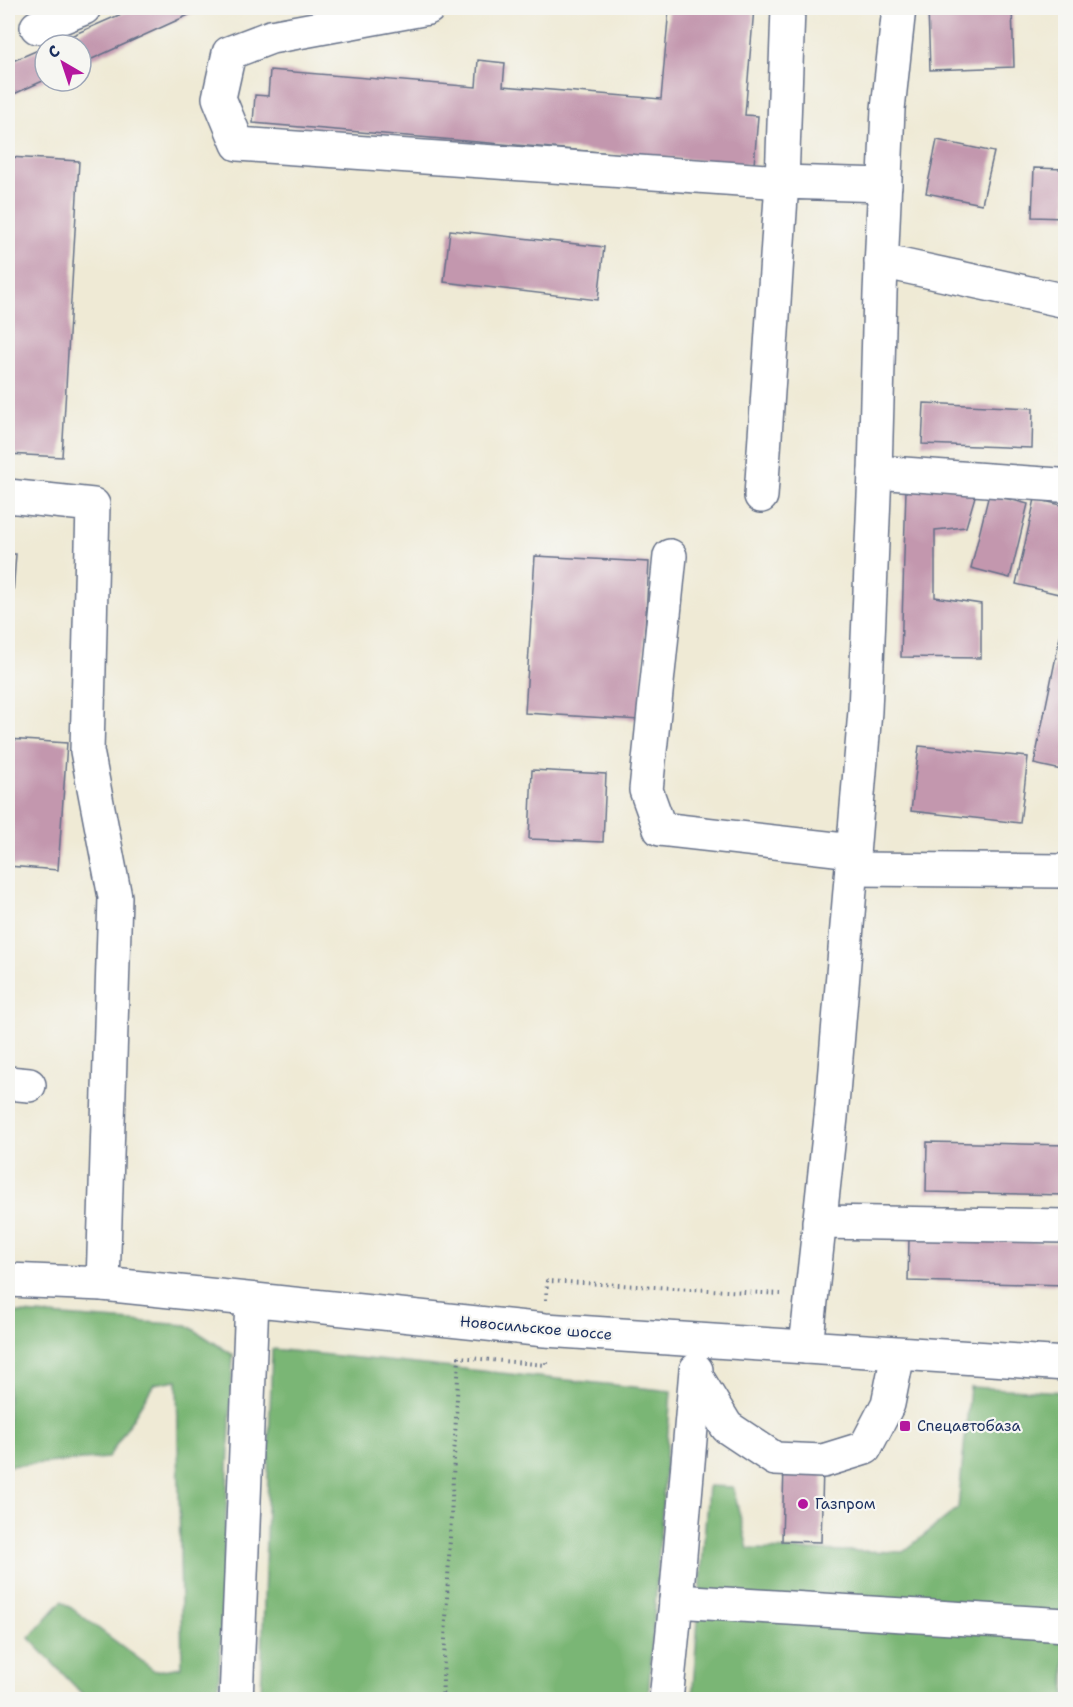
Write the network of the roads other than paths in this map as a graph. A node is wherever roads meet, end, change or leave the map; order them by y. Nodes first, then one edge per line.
1 (84, 8) edge
2 (428, 8) edge
3 (788, 8) edge
4 (899, 8) edge
5 (37, 27) dead end
6 (782, 182) junction
7 (885, 185) junction
8 (881, 261) junction
9 (1065, 301) edge
10 (875, 472) junction
11 (1059, 485) dead end
12 (8, 496) edge
13 (761, 496) dead end
14 (670, 556) dead end
15 (852, 860) junction
16 (1065, 870) edge
17 (819, 1222) junction
18 (1065, 1226) edge
19 (8, 1280) edge
20 (103, 1284) junction
21 (252, 1300) junction
22 (699, 1340) junction
23 (806, 1347) junction
24 (898, 1354) junction
25 (1065, 1364) edge
26 (696, 1376) junction
27 (676, 1601) junction
28 (1065, 1625) edge
29 (236, 1700) edge
30 (666, 1700) edge

1 - 5 street
2 - 6 street
3 - 6 street
4 - 7 street
6 - 7 street
6 - 13 street
7 - 8 street
8 - 9 street
8 - 10 street
10 - 11 street
10 - 15 street
12 - 20 street
14 - 15 street
15 - 16 street
15 - 17 street
17 - 18 street
17 - 23 street
19 - 20 street, Новосильское шоссе
20 - 21 street, Новосильское шоссе
21 - 22 street, Новосильское шоссе
21 - 29 street
22 - 23 street, Новосильское шоссе
22 - 26 street
23 - 24 street, Новосильское шоссе
24 - 25 street, Новосильское шоссе
24 - 26 street
26 - 27 street
27 - 28 street
27 - 30 street

